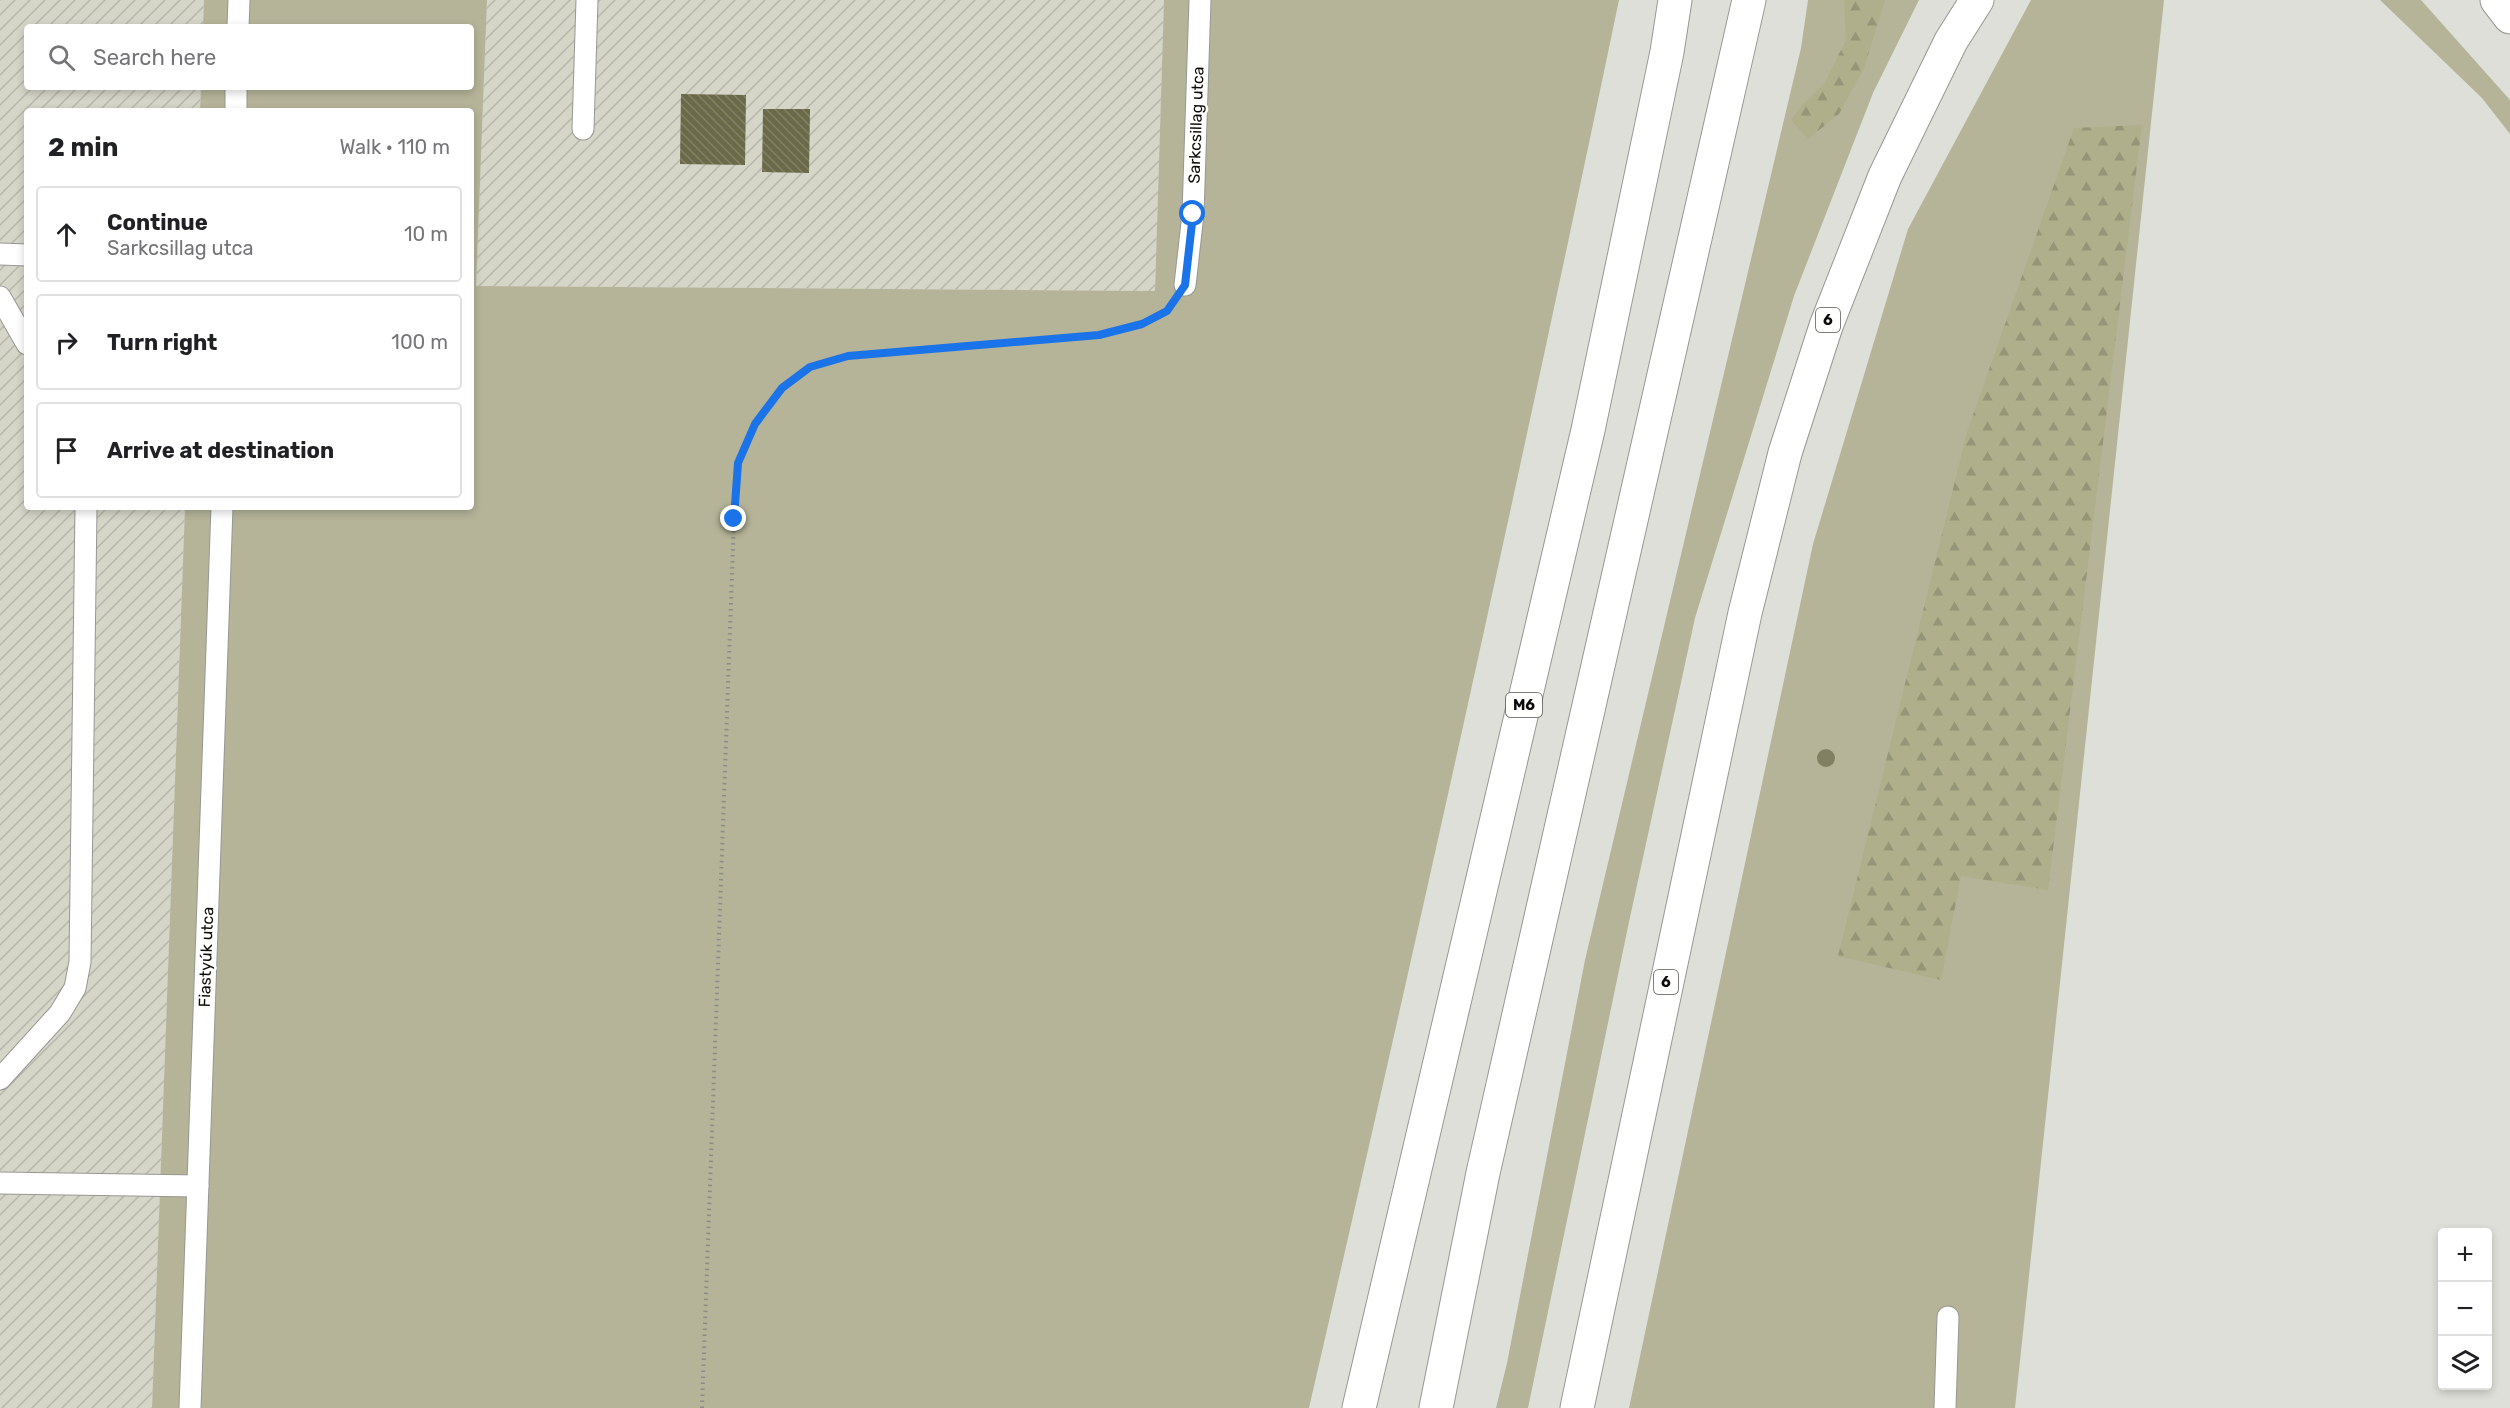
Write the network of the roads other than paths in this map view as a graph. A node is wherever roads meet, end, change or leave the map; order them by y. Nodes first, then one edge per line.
1 (239, 0) edge
2 (586, 0) edge
3 (1200, 0) edge
4 (1675, 0) edge
5 (1749, 0) edge
6 (1964, 0) edge
7 (1977, 0) edge
8 (2497, 0) edge
9 (2510, 17) edge
10 (238, 24) edge
11 (1951, 41) junction
12 (236, 90) edge
13 (236, 108) edge
14 (583, 129) dead end
15 (0, 254) edge
16 (24, 255) edge
17 (1185, 285) road end
18 (0, 297) edge
19 (24, 339) edge
20 (86, 510) edge
21 (222, 510) edge
22 (0, 1079) edge
23 (0, 1183) edge
24 (198, 1186) junction
25 (1948, 1317) dead end
26 (190, 1408) edge
27 (1359, 1408) edge
28 (1436, 1408) edge
29 (1576, 1408) edge
30 (1945, 1408) edge

1 - 10 lane
2 - 14 lane
3 - 17 lane, Sarkcsillag utca
4 - 27 main road, M6
5 - 28 main road
6 - 11 main road, 6
7 - 11 main road, 6
8 - 9 main road
11 - 29 main road, 6
12 - 13 lane
15 - 16 lane
18 - 19 lane
20 - 22 lane
21 - 24 lane, Fiastyúk utca
23 - 24 lane
24 - 26 lane, Fiastyúk utca
25 - 30 lane

